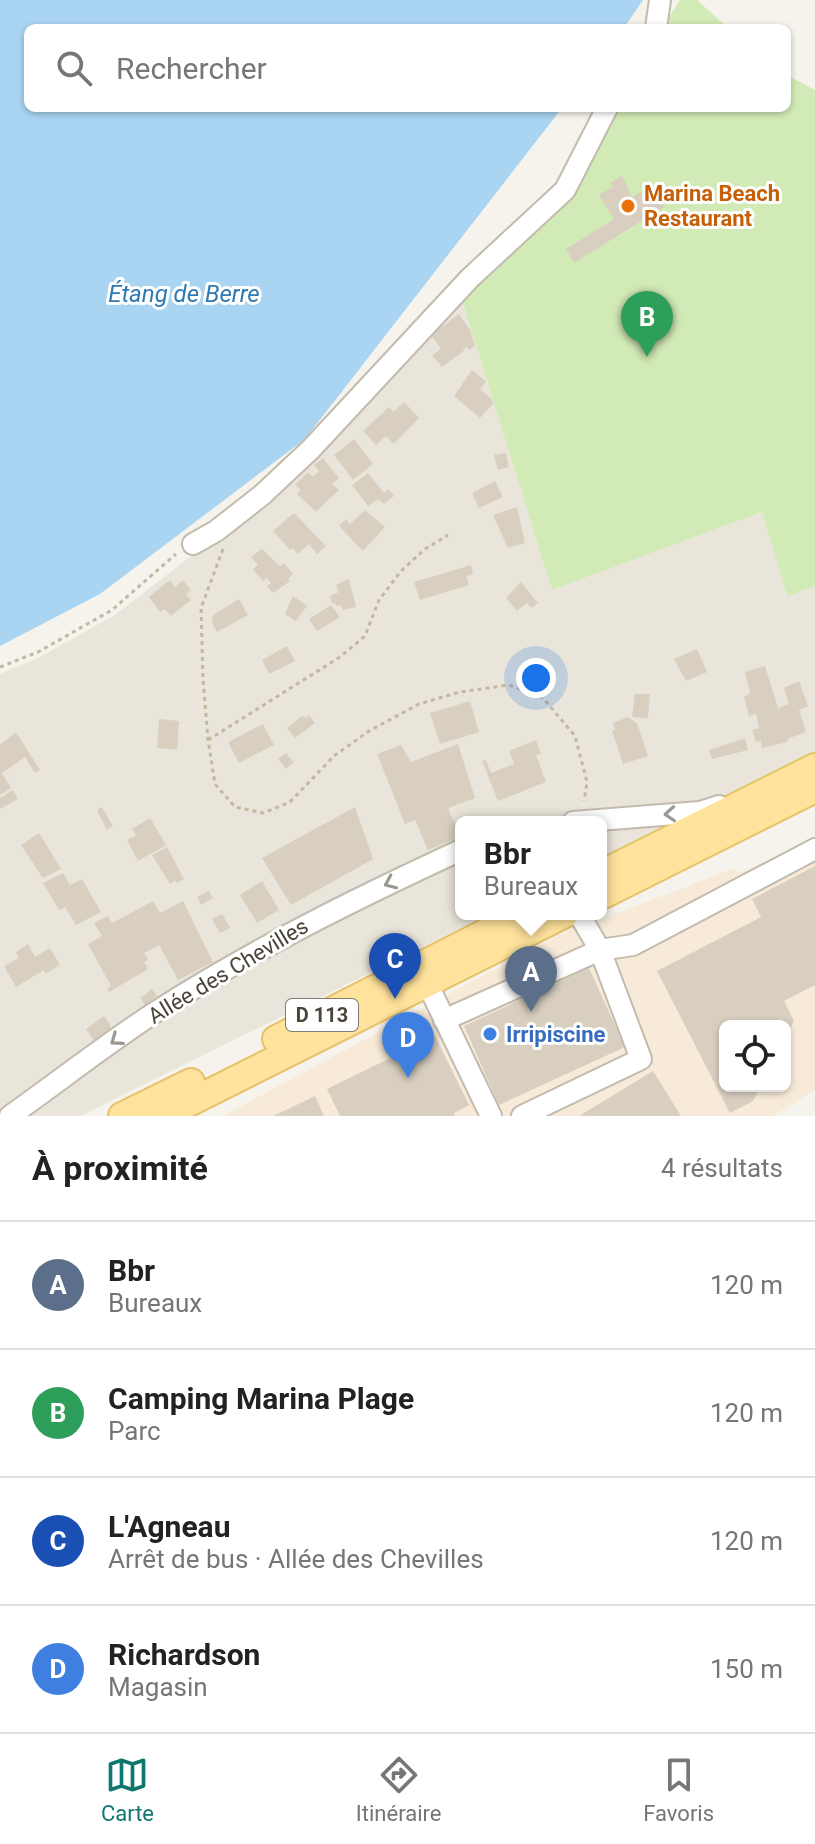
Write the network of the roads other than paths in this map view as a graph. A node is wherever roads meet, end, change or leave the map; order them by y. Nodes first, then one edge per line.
1 (660, 0) edge
2 (657, 24) edge
3 (605, 112) edge
4 (193, 544) road end
5 (815, 767) edge
6 (772, 788) junction
7 (815, 789) edge
8 (815, 807) edge
9 (607, 819) edge
10 (693, 849) junction
11 (815, 849) edge
12 (455, 853) edge
13 (607, 871) edge
14 (607, 893) edge
15 (510, 920) edge
16 (553, 920) edge
17 (582, 920) edge
18 (600, 950) junction
19 (427, 983) junction
20 (444, 1020) junction
21 (10, 1116) edge
22 (122, 1116) edge
23 (163, 1116) edge
24 (491, 1116) edge
25 (522, 1116) edge

1 - 2 street
3 - 4 street
5 - 6 main road
6 -> 9 street
6 - 13 main road
7 - 10 main road
8 - 10 main road
10 - 14 main road
11 - 18 street
12 -> 21 street, Allée des Chevilles
15 - 22 main road, D 113
16 - 19 main road, D 113
17 - 18 street
18 - 20 street
18 - 25 street
19 - 20 street
19 - 23 main road, D 113
20 - 24 street

